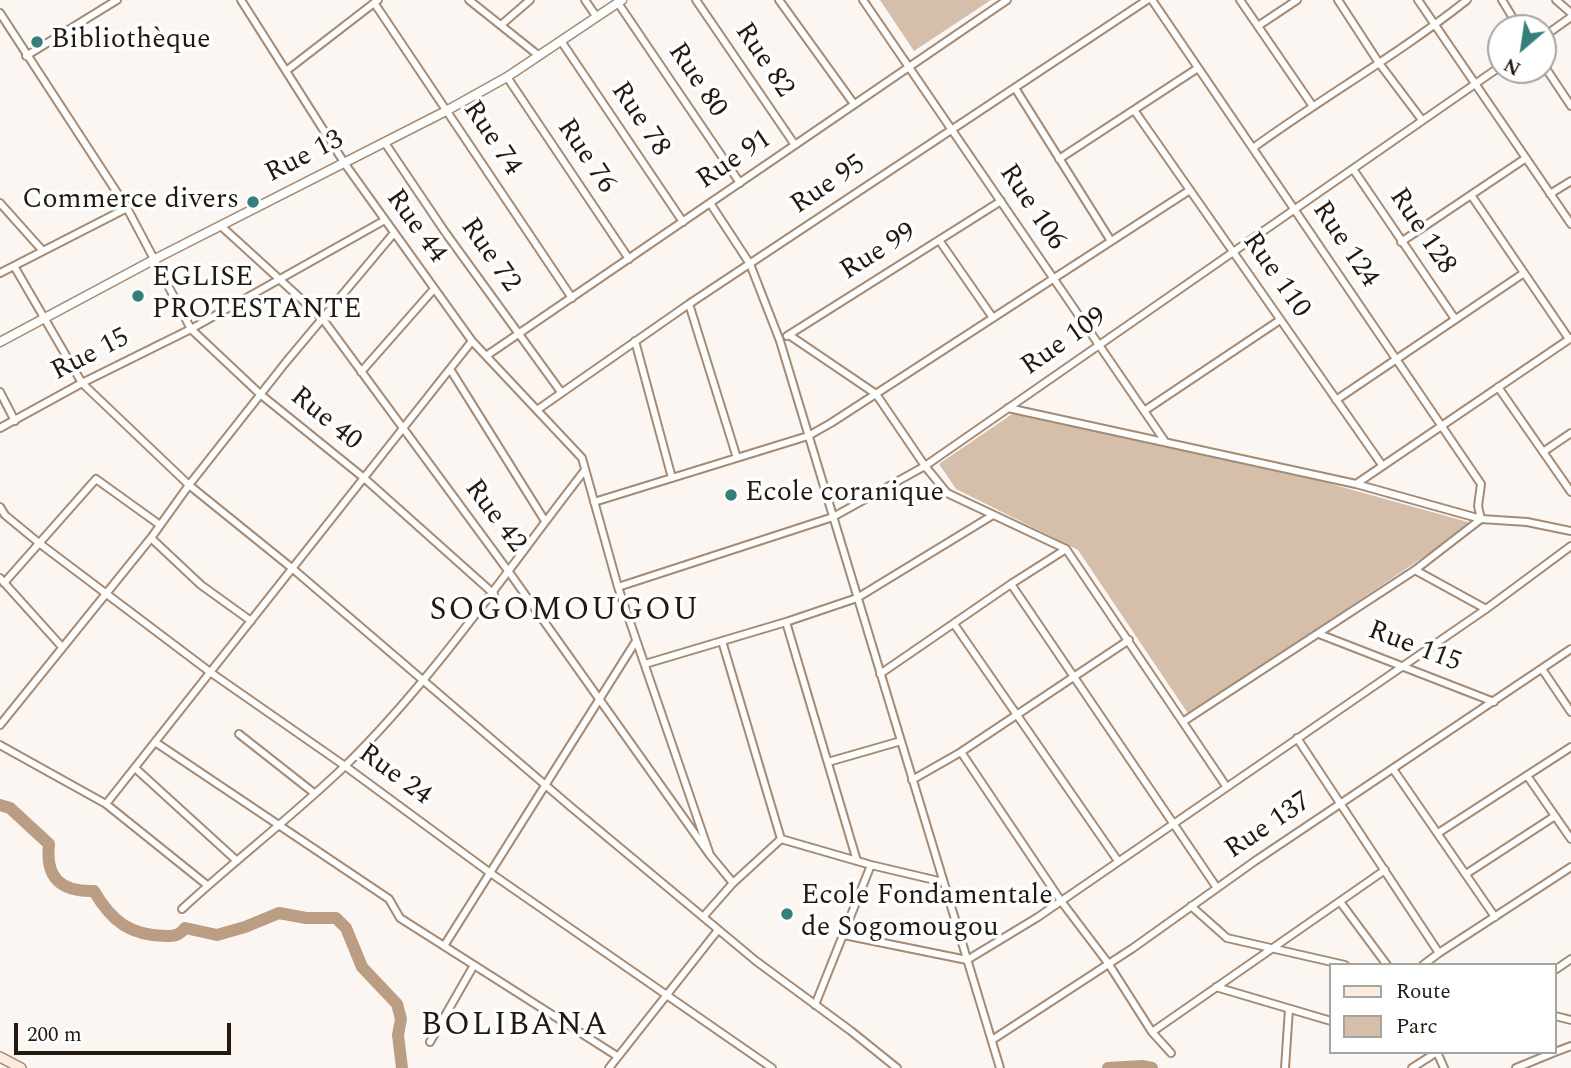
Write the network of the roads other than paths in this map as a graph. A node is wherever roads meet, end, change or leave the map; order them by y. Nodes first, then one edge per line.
1 (117, 0) edge
2 (240, 0) edge
3 (469, 0) edge
4 (530, 0) edge
5 (585, 0) edge
6 (696, 0) edge
7 (779, 0) edge
8 (863, 0) edge
9 (1007, 0) edge
10 (1149, 0) edge
11 (1240, 0) edge
12 (1297, 0) edge
13 (1338, 0) edge
14 (1418, 0) edge
15 (1467, 0) edge
16 (1556, 0) edge
17 (620, 1) edge
18 (376, 2) edge
19 (0, 13) edge
20 (1571, 15) edge
21 (596, 16) junction
22 (501, 25) junction
23 (1435, 25) junction
24 (1258, 26) junction
25 (1557, 26) edge
26 (561, 41) junction
27 (538, 55) junction
28 (26, 56) junction
29 (1379, 63) junction
30 (909, 67) junction
31 (1198, 68) junction
32 (286, 71) junction
33 (1487, 76) edge
34 (507, 77) junction
35 (1475, 84) junction
36 (1556, 84) edge
37 (1015, 88) junction
38 (854, 104) junction
39 (1312, 105) junction
40 (1571, 106) edge
41 (1134, 110) junction
42 (446, 111) junction
43 (1422, 120) junction
44 (952, 129) junction
45 (385, 143) junction
46 (795, 145) junction
47 (1253, 148) junction
48 (1525, 158) junction
49 (1059, 159) junction
50 (345, 164) junction
51 (1353, 169) junction
52 (1571, 181) edge
53 (740, 183) junction
54 (1190, 190) junction
55 (1550, 194) junction
56 (1471, 195) junction
57 (1001, 201) junction
58 (0, 203) edge
59 (710, 203) junction
60 (127, 208) junction
61 (1294, 209) junction
62 (385, 220) junction
63 (682, 222) junction
64 (1571, 224) edge
65 (221, 226) junction
66 (394, 233) junction
67 (939, 240) junction
68 (1111, 242) junction
69 (1401, 242) junction
70 (42, 250) junction
71 (1233, 252) junction
72 (155, 259) junction
73 (629, 259) junction
74 (750, 264) junction
75 (14, 266) junction
76 (0, 273) edge
77 (1524, 273) junction
78 (1054, 278) junction
79 (278, 279) junction
80 (434, 289) junction
81 (572, 298) junction
82 (689, 304) junction
83 (44, 317) junction
84 (322, 317) junction
85 (993, 318) junction
86 (1455, 319) junction
87 (1280, 320) junction
88 (191, 329) junction
89 (519, 335) junction
90 (789, 335) junction
91 (1570, 338) edge
92 (472, 341) junction
93 (635, 341) junction
94 (779, 341) junction
95 (0, 342) edge
96 (1099, 345) junction
97 (486, 356) junction
98 (1396, 359) junction
99 (450, 369) junction
100 (361, 372) junction
101 (82, 383) junction
102 (1498, 387) junction
103 (0, 392) edge
104 (561, 392) junction
105 (260, 394) junction
106 (876, 394) junction
107 (1336, 400) junction
108 (1008, 408) junction
109 (537, 410) junction
110 (1144, 411) junction
111 (15, 421) junction
112 (1441, 425) junction
113 (404, 427) junction
114 (0, 428) edge
115 (1571, 433) edge
116 (808, 436) junction
117 (1164, 440) junction
118 (1543, 452) junction
119 (582, 458) joint
120 (737, 458) junction
121 (925, 466) junction
122 (1382, 466) junction
123 (585, 470) junction
124 (364, 478) junction
125 (671, 478) junction
126 (1356, 484) junction
127 (189, 485) junction
128 (1571, 492) edge
129 (594, 502) junction
130 (0, 507) edge
131 (993, 515) junction
132 (2, 517) edge
133 (833, 517) junction
134 (1481, 519) junction
135 (545, 521) junction
136 (160, 526) junction
137 (1571, 531) edge
138 (151, 538) junction
139 (39, 543) junction
140 (1571, 546) edge
141 (1066, 549) junction
142 (293, 569) junction
143 (1415, 570) junction
144 (509, 572) junction
145 (2, 581) edge
146 (1011, 584) junction
147 (618, 587) junction
148 (105, 594) junction
149 (494, 594) junction
150 (857, 598) junction
151 (1486, 609) junction
152 (251, 621) junction
153 (786, 622) junction
154 (954, 624) junction
155 (1319, 634) junction
156 (1129, 640) junction
157 (636, 641) junction
158 (722, 641) junction
159 (62, 646) junction
160 (1571, 649) edge
161 (645, 664) junction
162 (1403, 666) junction
163 (1542, 669) junction
164 (210, 672) junction
165 (880, 674) junction
166 (1074, 677) junction
167 (424, 681) junction
168 (598, 701) junction
169 (1494, 702) junction
170 (1571, 712) edge
171 (1017, 715) junction
172 (1184, 721) junction
173 (0, 724) edge
174 (239, 734) dead end
175 (1297, 738) junction
176 (901, 741) junction
177 (155, 742) junction
178 (0, 745) edge
179 (1571, 747) edge
180 (961, 752) junction
181 (828, 762) junction
182 (345, 765) junction
183 (135, 768) junction
184 (1393, 769) junction
185 (1528, 777) junction
186 (912, 780) junction
187 (545, 785) junction
188 (1226, 786) junction
189 (314, 793) junction
190 (106, 804) junction
191 (1340, 804) junction
192 (1555, 816) junction
193 (1173, 823) junction
194 (279, 825) junction
195 (1438, 833) junction
196 (781, 839) junction
197 (1571, 839) edge
198 (710, 855) junction
199 (237, 861) junction
200 (857, 861) junction
201 (1118, 861) junction
202 (872, 865) junction
203 (1571, 867) edge
204 (1385, 870) junction
205 (489, 872) junction
206 (1466, 874) junction
207 (943, 882) junction
208 (733, 883) junction
209 (207, 886) junction
210 (1217, 888) junction
211 (1060, 901) junction
212 (1341, 903) junction
213 (1191, 906) junction
214 (181, 909) dead end
215 (703, 917) junction
216 (1494, 917) junction
217 (718, 930) junction
218 (844, 936) junction
219 (444, 946) junction
220 (1274, 950) junction
221 (1440, 953) junction
222 (967, 960) junction
223 (1108, 963) junction
224 (1336, 963) edge
225 (1386, 963) edge
226 (1426, 963) edge
227 (474, 965) junction
228 (1216, 987) junction
229 (667, 993) junction
230 (815, 1005) junction
231 (1289, 1009) junction
232 (1330, 1021) edge
233 (1152, 1032) junction
234 (992, 1040) junction
235 (430, 1042) dead end
236 (1171, 1053) dead end
237 (1434, 1054) edge
238 (1550, 1054) edge
239 (617, 1056) junction
240 (0, 1057) edge
241 (21, 1068) edge
242 (609, 1068) edge
243 (772, 1068) edge
244 (897, 1068) edge
245 (1000, 1068) edge
246 (1285, 1068) edge
247 (1412, 1068) edge
248 (1517, 1068) edge

1 - 28 street
2 - 32 street, Rue 44
3 - 22 street
4 - 22 street
5 - 21 street
6 - 46 street, Rue 82
7 - 38 street
8 - 30 street, Rue 106
9 - 30 street, Rue 91
10 - 31 street, Rue 124
10 - 37 street, Rue 95
11 - 24 street
12 - 24 street
13 - 29 street
14 - 23 street
15 - 23 street
16 - 20 street
17 - 21 street, Rue 13
17 - 53 street, Rue 80
18 - 32 street
18 - 42 street, Rue 74
19 - 28 street, Rue 40
20 - 25 street
21 - 26 street, Rue 13
22 - 27 street
23 - 29 street
23 - 35 street
24 - 39 street
26 - 27 street, Rue 13
26 - 63 street, Rue 78
27 - 34 street, Rue 13
28 - 60 street, Rue 40
29 - 39 street
29 - 43 street
30 - 38 street, Rue 91
30 - 44 street, Rue 106
31 - 41 street
31 - 47 street, Rue 124
32 - 50 street, Rue 44
33 - 35 street, Rue 109
34 - 42 street, Rue 13
34 - 73 street, Rue 76
35 - 43 street, Rue 109
35 - 48 street
36 - 40 street
37 - 44 street, Rue 95
37 - 49 street
38 - 46 street, Rue 91
39 - 47 street
41 - 49 street
41 - 54 street, Rue 110
42 - 45 street, Rue 13
42 - 81 street, Rue 74
43 - 51 street, Rue 109
44 - 57 street, Rue 106
44 - 74 street, Rue 95
45 - 50 street, Rue 13
45 - 89 street, Rue 72
46 - 53 street, Rue 91
47 - 61 street, Rue 124
48 - 55 street
48 - 56 street
49 - 68 street
50 - 62 street, Rue 44
50 - 65 street, Rue 13
51 - 61 street, Rue 109
51 - 69 street, Rue 128
52 - 55 street
53 - 59 street, Rue 91
54 - 68 street
54 - 71 street, Rue 110
55 - 64 street
56 - 69 street
56 - 77 street
57 - 67 street, Rue 99
57 - 78 street, Rue 106
58 - 70 street
59 - 63 street, Rue 91
59 - 74 street
60 - 70 street
60 - 72 street, Rue 40
61 - 71 street, Rue 109
61 - 98 street, Rue 124
62 - 66 street, Rue 44
62 - 79 street, Rue 15
63 - 73 street, Rue 91
65 - 72 street, Rue 13
65 - 79 street, Rue 42
66 - 80 street, Rue 44
66 - 84 street
67 - 85 street
67 - 90 street, Rue 99
68 - 78 street
69 - 86 street, Rue 128
70 - 75 street
71 - 87 street, Rue 110
71 - 96 street, Rue 109
72 - 83 street, Rue 13
72 - 88 street, Rue 40
73 - 81 street, Rue 91
74 - 82 street, Rue 95
74 - 94 street
75 - 76 street
75 - 83 street
77 - 86 street
77 - 91 street
78 - 85 street
78 - 96 street, Rue 106
79 - 84 street, Rue 42
79 - 88 street, Rue 15
80 - 92 street, Rue 44
80 - 100 street
81 - 89 street, Rue 91
82 - 93 street, Rue 95
82 - 120 street
83 - 95 street, Rue 13
83 - 101 street
84 - 100 street, Rue 42
84 - 105 street
85 - 106 street
86 - 98 street
87 - 107 street, Rue 110
87 - 110 street
88 - 101 street, Rue 15
88 - 105 street, Rue 40
89 - 97 street, Rue 91
89 - 104 street, Rue 72
90 - 94 street, Rue 99
90 - 106 street
91 - 102 street
92 - 97 street, Rue 44
92 - 99 street
93 - 104 street, Rue 95
93 - 125 street
94 - 116 street
96 - 108 street, Rue 109
96 - 110 street, Rue 106
97 - 109 street, Rue 44
98 - 107 street
98 - 112 street, Rue 124
99 - 113 street
99 - 135 street
100 - 113 street, Rue 42
101 - 111 street, Rue 15
101 - 127 street
102 - 112 street
102 - 118 street
103 - 111 street
104 - 109 street, Rue 95
105 - 124 street, Rue 40
105 - 127 street
106 - 116 street
106 - 121 street
107 - 122 street, Rue 110
108 - 117 street
108 - 121 street, Rue 109
109 - 119 street, Rue 44
110 - 117 street, Rue 106
111 - 114 street, Rue 15
112 - 122 street
112 - 134 street, Rue 124
113 - 124 street
113 - 144 street, Rue 42
115 - 118 street
116 - 120 street
116 - 133 street
117 - 126 street
118 - 128 street
119 - 123 street, Rue 42
120 - 125 street
121 - 131 street
121 - 133 street, Rue 109
122 - 126 street
123 - 129 street, Rue 42
123 - 135 street
124 - 142 street
124 - 149 street, Rue 40
125 - 129 street
126 - 134 street
127 - 136 street
127 - 142 street
129 - 147 street, Rue 42
130 - 132 street, Rue 24
131 - 141 street
131 - 150 street
132 - 139 street, Rue 24
133 - 147 street, Rue 109
133 - 150 street
134 - 137 street
134 - 143 street
135 - 144 street
136 - 138 street
136 - 139 street
138 - 148 street
138 - 152 street
139 - 145 street
139 - 148 street, Rue 24
140 - 151 street
141 - 146 street
141 - 156 street
142 - 152 street
142 - 167 street
143 - 151 street
143 - 155 street
144 - 149 street
144 - 168 street, Rue 42
145 - 159 street
146 - 154 street
146 - 166 street
147 - 157 street, Rue 42
148 - 159 street
148 - 164 street, Rue 24
149 - 167 street
150 - 153 street
150 - 165 street
151 - 162 street
152 - 164 street
153 - 158 street
153 - 181 street
154 - 165 street
154 - 171 street
155 - 162 street, Rue 115
155 - 172 street
156 - 166 street
156 - 172 street
157 - 161 street, Rue 42
157 - 168 street
158 - 161 street
158 - 196 street
159 - 173 street
160 - 163 street, Rue 137
161 - 198 street, Rue 42
162 - 169 street, Rue 115
162 - 175 street
163 - 169 street, Rue 137
163 - 170 street
164 - 177 street
164 - 182 street, Rue 24
165 - 176 street
166 - 171 street
166 - 193 street
167 - 182 street
167 - 187 street
168 - 187 street
168 - 198 street, Rue 42
169 - 184 street, Rue 137
171 - 180 street
171 - 201 street
172 - 188 street
174 - 189 street
175 - 188 street
175 - 191 street
176 - 181 street
176 - 186 street
177 - 183 street
177 - 194 street
178 - 190 street
179 - 185 street
180 - 186 street
180 - 211 street
181 - 200 street
182 - 189 street
182 - 205 street, Rue 24
183 - 190 street
183 - 199 street
184 - 191 street, Rue 137
184 - 195 street
185 - 192 street
185 - 195 street
186 - 207 street
187 - 205 street
187 - 215 street
188 - 193 street
189 - 194 street
190 - 209 street
191 - 204 street
191 - 210 street, Rue 137
192 - 197 street
192 - 206 street
193 - 201 street
193 - 210 street
194 - 199 street
194 - 219 street
195 - 206 street
196 - 200 street
196 - 208 street
198 - 208 street, Rue 42
199 - 209 street
200 - 202 street
201 - 211 street
202 - 207 street
202 - 218 street
203 - 216 street
204 - 212 street
204 - 221 street
205 - 219 street
205 - 229 street, Rue 24
206 - 216 street
207 - 222 street
208 - 215 street
209 - 214 street
210 - 213 street, Rue 137
211 - 222 street
211 - 223 street
212 - 220 street
212 - 225 street
213 - 220 street
213 - 223 street, Rue 137
215 - 217 street
216 - 221 street
217 - 229 street
217 - 230 street
218 - 222 street
218 - 230 street
219 - 227 street
220 - 224 street
220 - 228 street
221 - 226 street
222 - 234 street
223 - 233 street
223 - 234 street, Rue 137
227 - 235 street
227 - 239 street
228 - 231 street
228 - 233 street
229 - 239 street
229 - 243 street, Rue 24
230 - 244 street
231 - 232 street
231 - 246 street
233 - 236 street
234 - 245 street
237 - 247 street
238 - 248 street
239 - 242 street
240 - 241 main road

